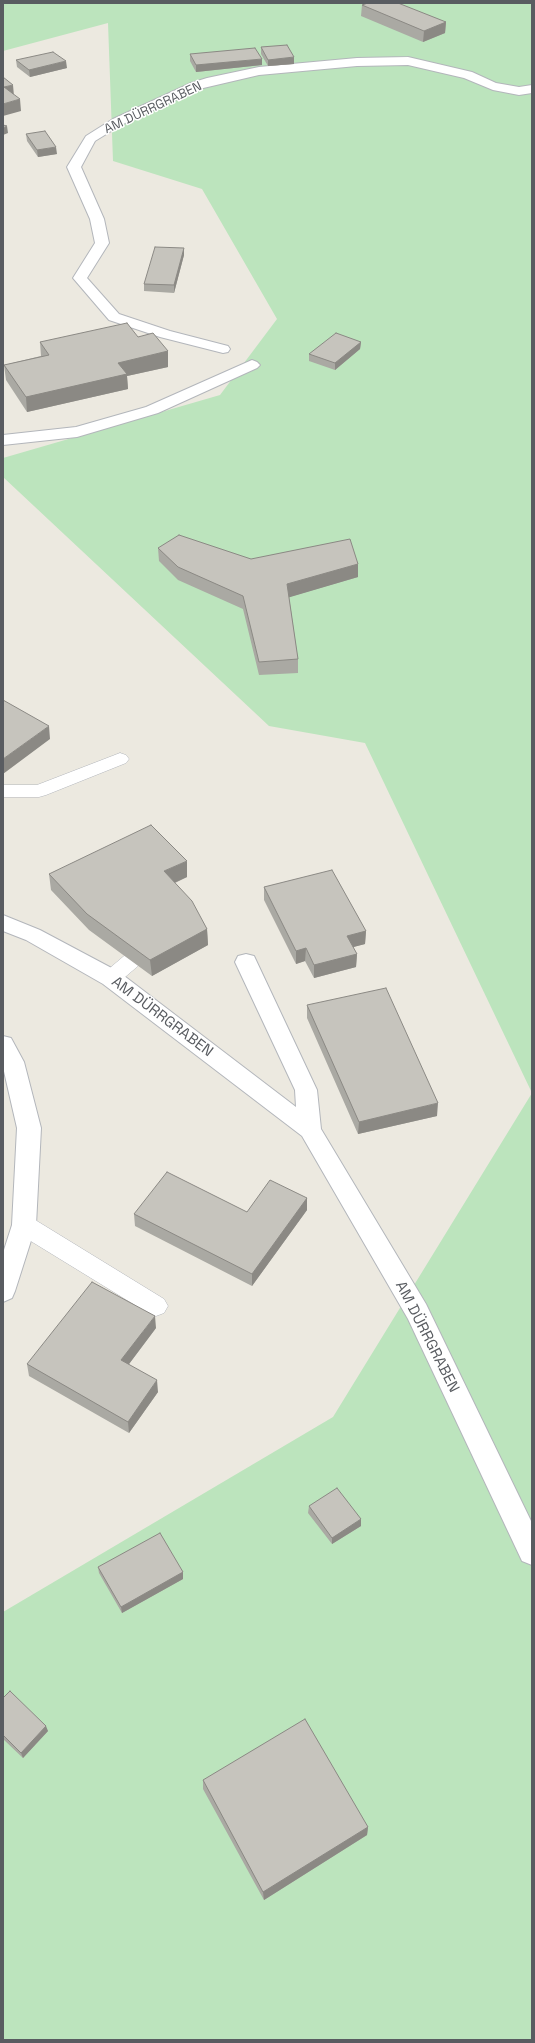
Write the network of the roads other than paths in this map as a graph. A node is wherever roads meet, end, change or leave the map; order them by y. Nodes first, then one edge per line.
1 (532, 89) edge
2 (223, 349) dead end
3 (252, 365) dead end
4 (3, 440) edge
5 (120, 759) dead end
6 (3, 791) edge
7 (3, 923) edge
8 (131, 961) edge
9 (246, 962) dead end
10 (111, 978) junction
11 (3, 1044) edge
12 (310, 1130) junction
13 (15, 1236) edge
14 (3, 1291) edge
15 (156, 1306) dead end
16 (532, 1552) edge

1 - 2 street, AM DÜRRGRABEN
3 - 4 street
5 - 6 lane
7 - 10 street, AM DÜRRGRABEN
8 - 10 lane
9 - 12 street, AM DÜRRGRABEN
10 - 12 street, AM DÜRRGRABEN
11 - 13 street
12 - 16 street, AM DÜRRGRABEN
13 - 14 street
13 - 15 lane

